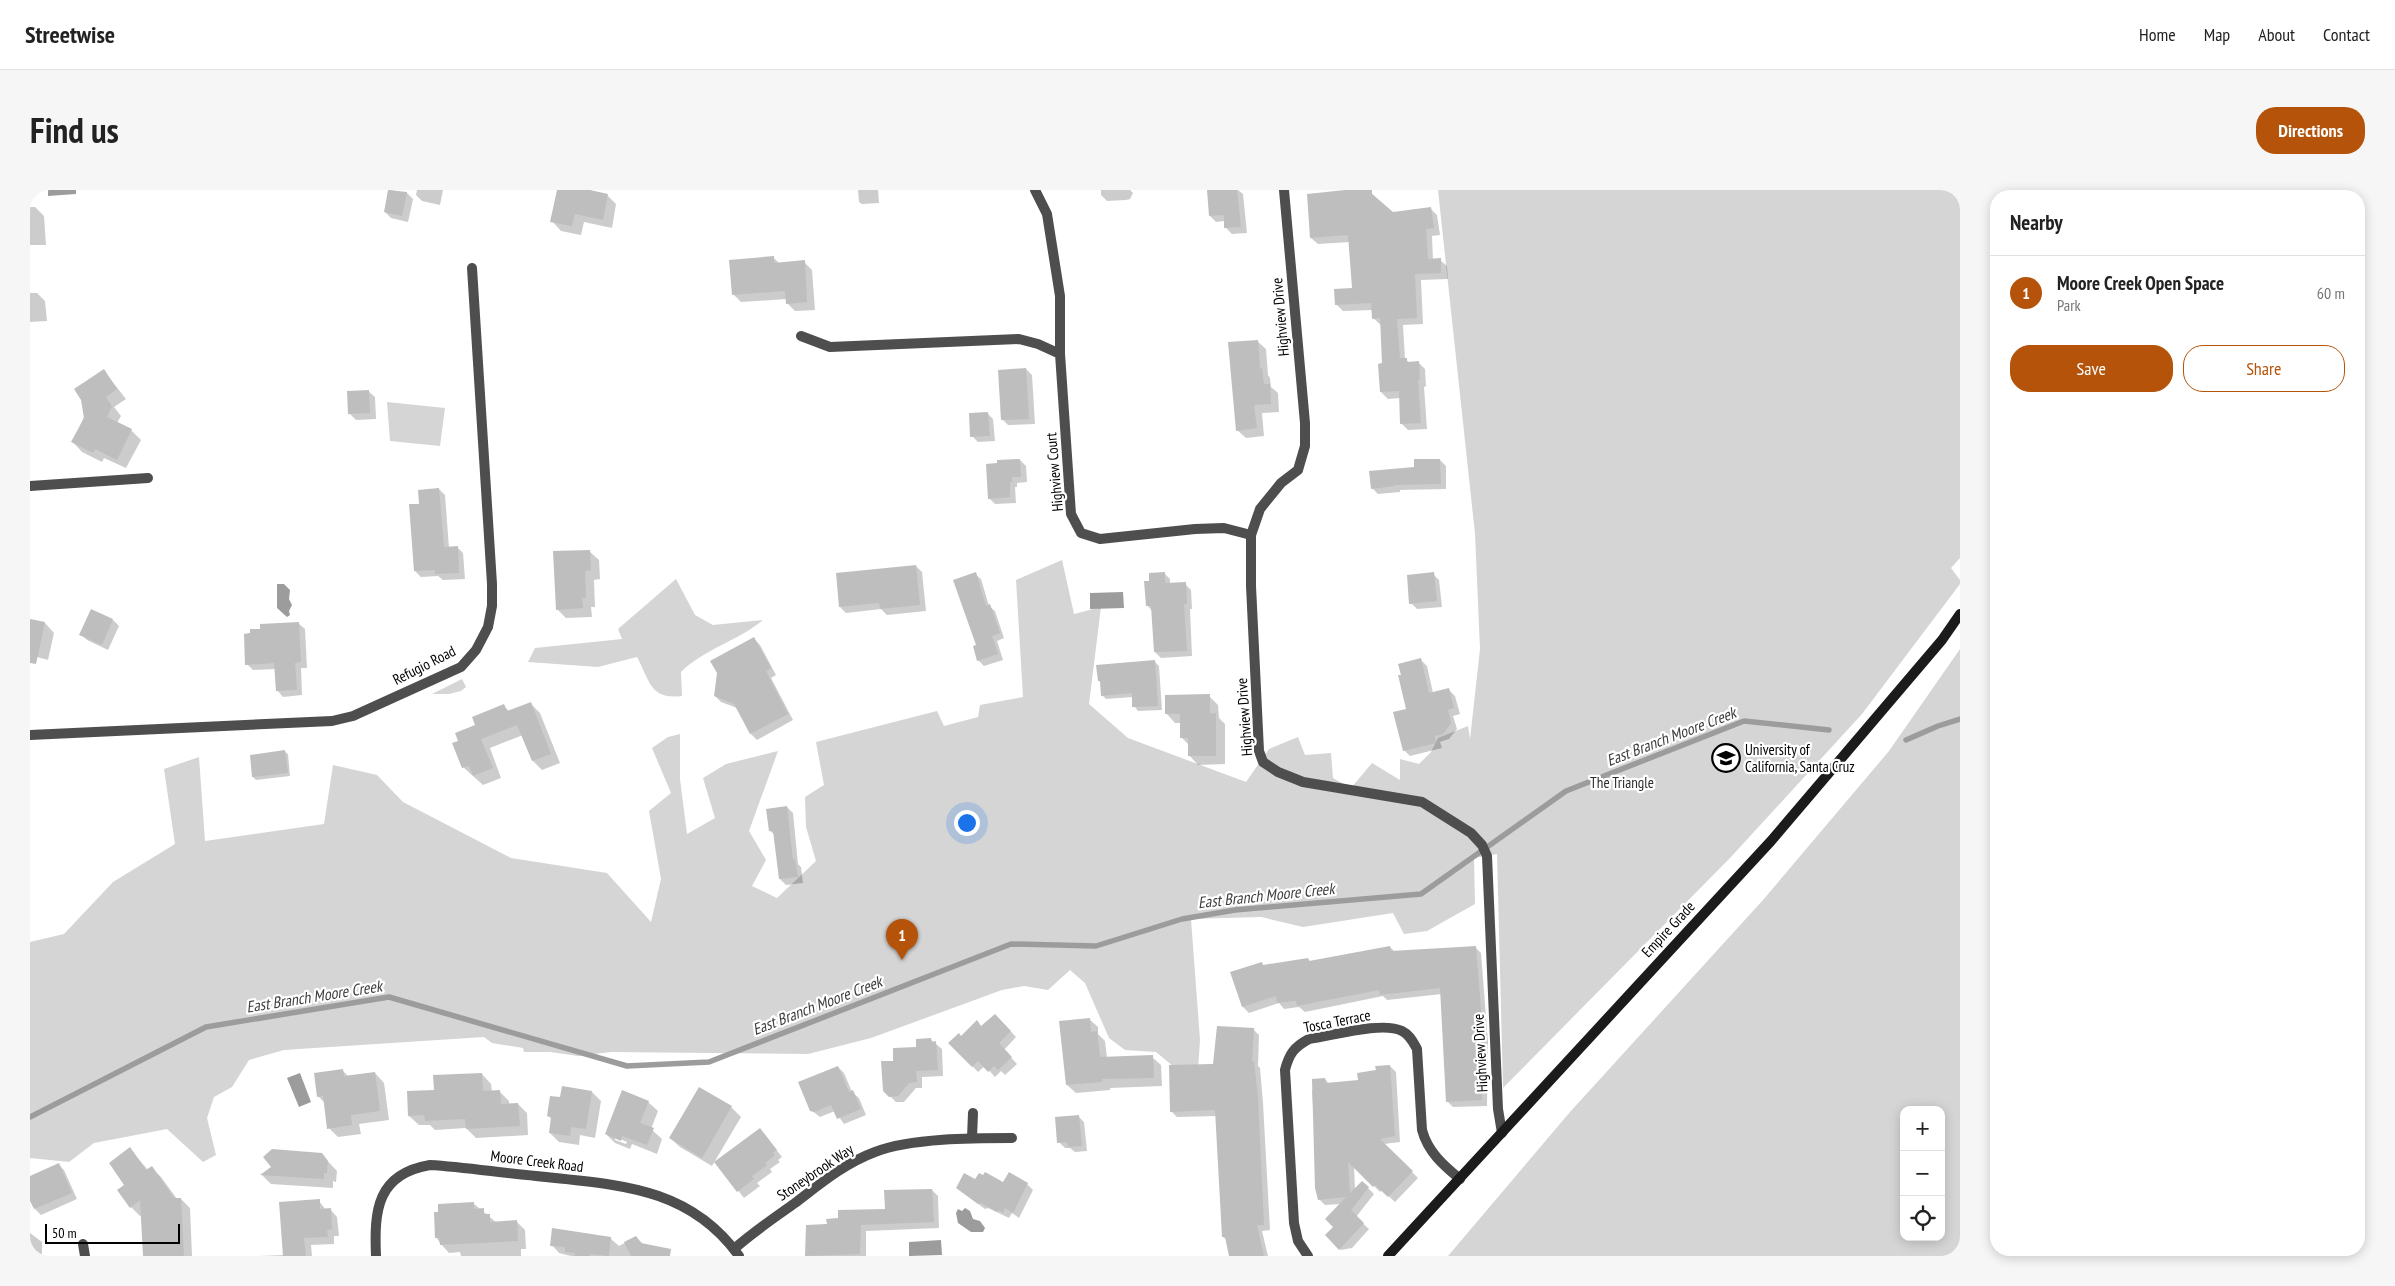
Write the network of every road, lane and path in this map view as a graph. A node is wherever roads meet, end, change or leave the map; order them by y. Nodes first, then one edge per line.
1 (1035, 190) edge
2 (1284, 190) edge
3 (472, 268) dead end
4 (800, 336) dead end
5 (1060, 354) junction
6 (148, 478) dead end
7 (30, 486) edge
8 (1251, 535) junction
9 (1960, 614) edge
10 (30, 735) edge
11 (973, 1114) dead end
12 (1502, 1133) junction
13 (972, 1138) junction
14 (1012, 1138) dead end
15 (1460, 1179) junction
16 (83, 1244) dead end
17 (736, 1253) edge
18 (85, 1256) edge
19 (376, 1256) edge
20 (1308, 1256) edge
21 (1388, 1256) edge

1 - 5 street, Highview Court
2 - 8 street, Highview Drive
3 - 10 street, Refugio Road
4 - 5 street
5 - 8 street, Highview Court
6 - 7 street
8 - 12 street, Highview Drive
9 - 12 main road, Empire Grade
11 - 13 street
12 - 15 main road, Empire Grade
13 - 14 street, Stoneybrook Way
13 - 17 street, Stoneybrook Way
15 - 20 street, Tosca Terrace
15 - 21 main road, Empire Grade
16 - 18 street
17 - 19 street, Moore Creek Road

